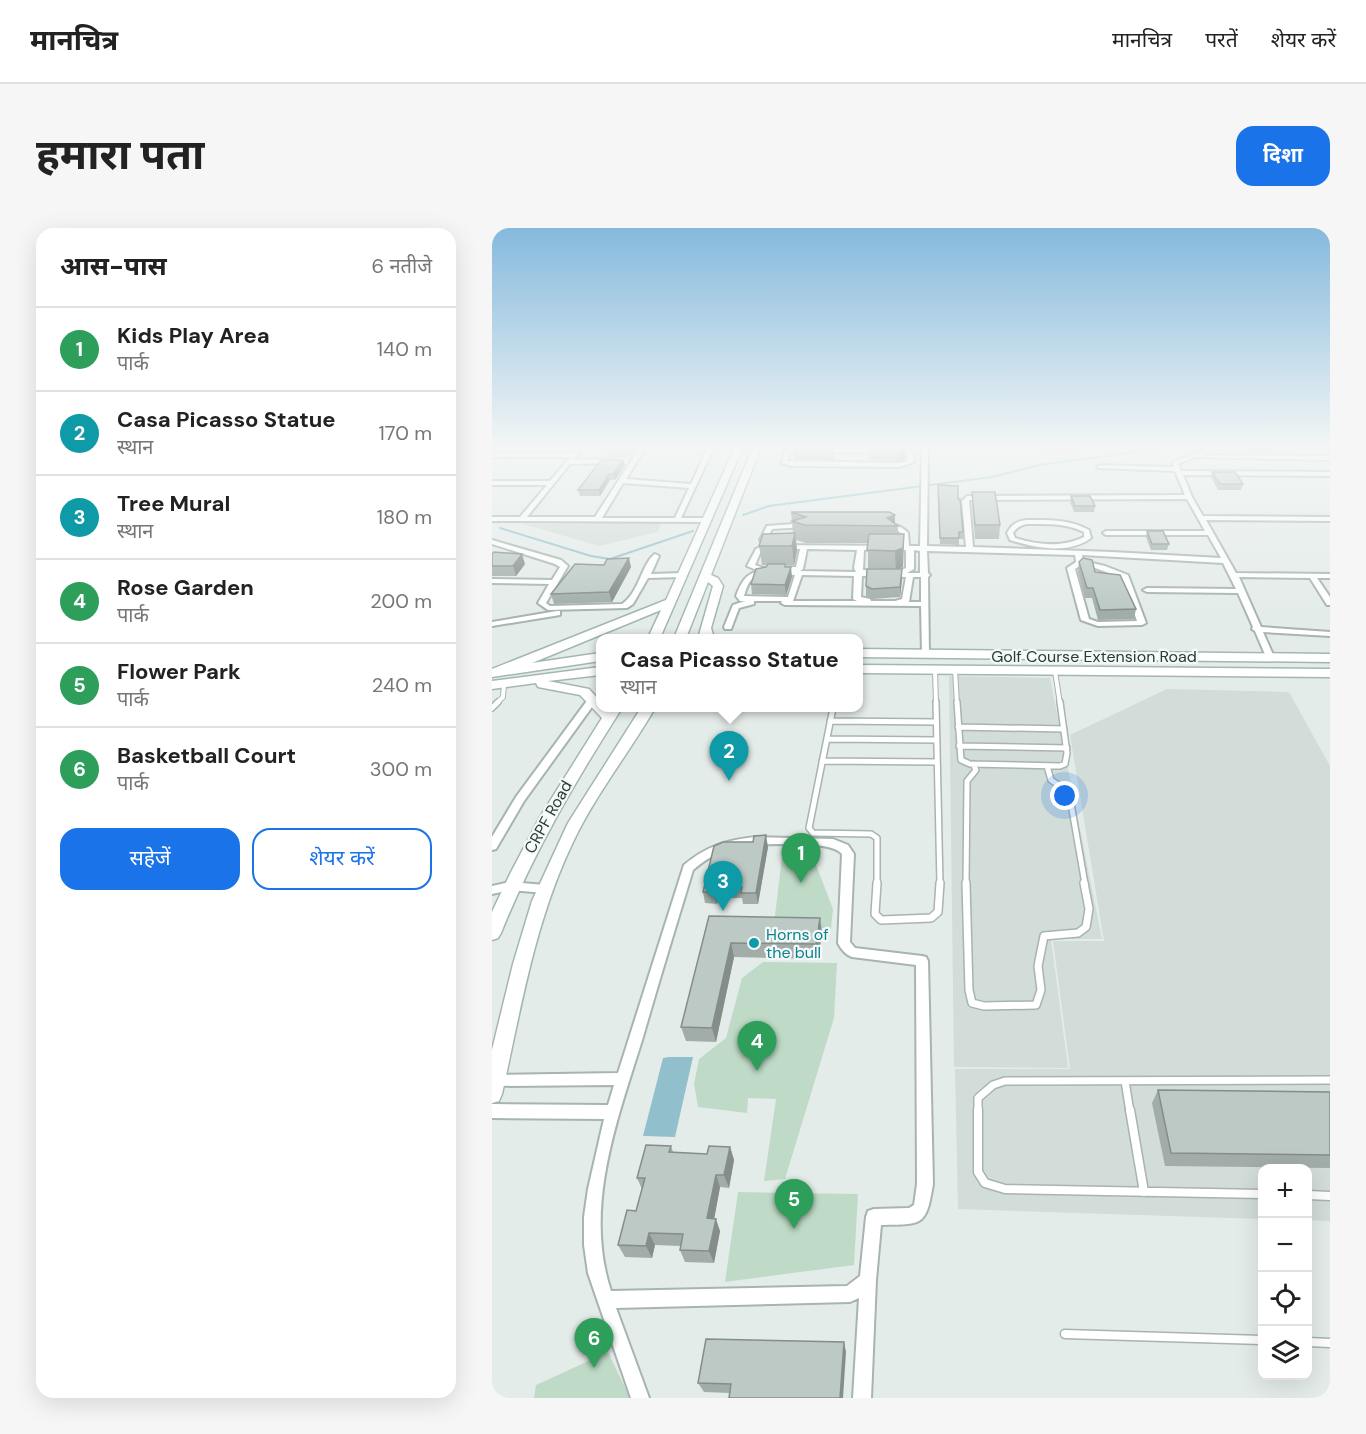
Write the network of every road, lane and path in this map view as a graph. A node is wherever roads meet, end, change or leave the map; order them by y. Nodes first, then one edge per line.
1 (535, 502) edge
2 (608, 502) edge
3 (686, 502) edge
4 (716, 502) edge
5 (735, 502) edge
6 (924, 502) edge
7 (965, 502) edge
8 (1192, 502) edge
9 (1202, 518) junction
10 (492, 519) edge
11 (1330, 519) edge
12 (521, 520) junction
13 (597, 520) junction
14 (677, 520) junction
15 (708, 520) junction
16 (812, 525) edge
17 (879, 526) edge
18 (1106, 533) dead end
19 (1210, 533) junction
20 (492, 542) edge
21 (908, 546) junction
22 (924, 546) junction
23 (804, 547) junction
24 (861, 548) junction
25 (1055, 549) junction
26 (970, 550) junction
27 (1078, 554) junction
28 (655, 556) dead end
29 (1226, 561) junction
30 (1080, 562) junction
31 (799, 573) junction
32 (858, 574) junction
33 (682, 575) junction
34 (910, 575) junction
35 (926, 575) junction
36 (1234, 575) junction
37 (646, 576) junction
38 (1312, 576) junction
39 (1330, 576) edge
40 (705, 577) junction
41 (492, 581) edge
42 (555, 582) junction
43 (1147, 590) dead end
44 (1239, 591) junction
45 (672, 601) junction
46 (1330, 603) edge
47 (925, 604) junction
48 (593, 607) junction
49 (492, 624) edge
50 (728, 627) dead end
51 (1256, 629) junction
52 (600, 634) edge
53 (656, 634) edge
54 (682, 634) edge
55 (707, 634) edge
56 (1330, 634) edge
57 (596, 636) edge
58 (863, 653) edge
59 (926, 654) junction
60 (1270, 657) junction
61 (596, 658) edge
62 (1330, 658) edge
63 (863, 669) edge
64 (935, 670) junction
65 (955, 670) junction
66 (596, 671) edge
67 (1055, 671) junction
68 (1330, 673) edge
69 (501, 679) edge
70 (592, 700) junction
71 (596, 703) edge
72 (492, 708) edge
73 (648, 712) edge
74 (832, 712) edge
75 (612, 713) edge
76 (830, 721) junction
77 (936, 722) junction
78 (958, 727) junction
79 (1064, 729) junction
80 (827, 739) junction
81 (937, 740) junction
82 (959, 746) junction
83 (1067, 747) junction
84 (822, 761) junction
85 (937, 762) junction
86 (973, 764) junction
87 (1047, 766) junction
88 (492, 846) edge
89 (510, 886) junction
90 (545, 889) junction
91 (492, 890) edge
92 (492, 933) edge
93 (623, 1079) junction
94 (1330, 1080) edge
95 (1125, 1081) junction
96 (494, 1087) edge
97 (492, 1111) edge
98 (614, 1112) junction
99 (1144, 1192) junction
100 (1258, 1194) edge
101 (1312, 1196) edge
102 (1330, 1196) edge
103 (868, 1280) junction
104 (605, 1300) junction
105 (1065, 1334) dead end
106 (1258, 1340) edge
107 (1312, 1342) edge
108 (1330, 1342) edge
109 (640, 1398) edge
110 (862, 1398) edge

1 - 12 street
2 - 13 street
3 - 14 street
4 - 15 main road
5 - 40 main road
6 - 22 street
7 - 26 street
8 - 9 street
9 - 11 street
9 - 19 street
10 - 12 street
12 - 13 street
13 - 14 street
14 - 15 street
15 - 33 main road
16 - 21 street
17 - 21 street
18 - 19 street
19 - 29 street
20 - 42 street
21 - 22 street
21 - 24 street
21 - 24 street
22 - 26 street
22 - 35 street
23 - 23 street
23 - 24 street
25 - 25 street
25 - 26 street
25 - 27 street
27 - 29 street
27 - 30 street
28 - 37 street
29 - 36 street
30 - 30 street
31 - 31 street
31 - 32 street
32 - 34 street
32 - 34 street
33 - 37 street
33 - 45 main road
34 - 35 street
35 - 47 street
36 - 38 street
36 - 44 street
37 - 48 street
38 - 39 street
38 - 46 street
40 - 54 main road
40 - 55 main road
41 - 42 street
42 - 48 street
43 - 44 street
44 - 51 street
45 - 52 main road
45 - 53 main road
47 - 50 street
47 - 59 street
48 - 49 street
51 - 56 street
51 - 60 street
57 - 69 main road
58 - 59 main road, Golf Course Extension Road
59 - 60 main road, Golf Course Extension Road
60 - 62 main road, Golf Course Extension Road
61 - 69 main road
63 - 64 main road, Golf Course Extension Road
64 - 65 main road, Golf Course Extension Road
64 - 77 lane
65 - 67 main road, Golf Course Extension Road
65 - 78 lane
66 - 69 main road
67 - 68 main road, Golf Course Extension Road
67 - 79 lane
69 - 70 main road
69 - 72 lane
70 - 71 main road
70 - 88 street
73 - 90 main road
74 - 76 lane
75 - 89 main road, CRPF Road
76 - 77 lane
76 - 80 lane
77 - 81 lane
78 - 79 lane
78 - 82 lane
79 - 83 lane
80 - 81 lane
80 - 84 lane
81 - 85 lane
82 - 83 lane
82 - 86 lane
83 - 87 lane
84 - 85 lane
84 - 85 lane
86 - 87 lane
86 - 87 lane
89 - 90 street
89 - 91 street
89 - 92 main road, CRPF Road
90 - 96 main road
93 - 96 street
93 - 98 street
93 - 103 street
94 - 95 lane
95 - 99 lane
95 - 99 lane
97 - 98 street
98 - 104 street
99 - 100 lane
101 - 102 lane
103 - 104 street
103 - 110 street
104 - 109 street
105 - 106 lane
107 - 108 lane

